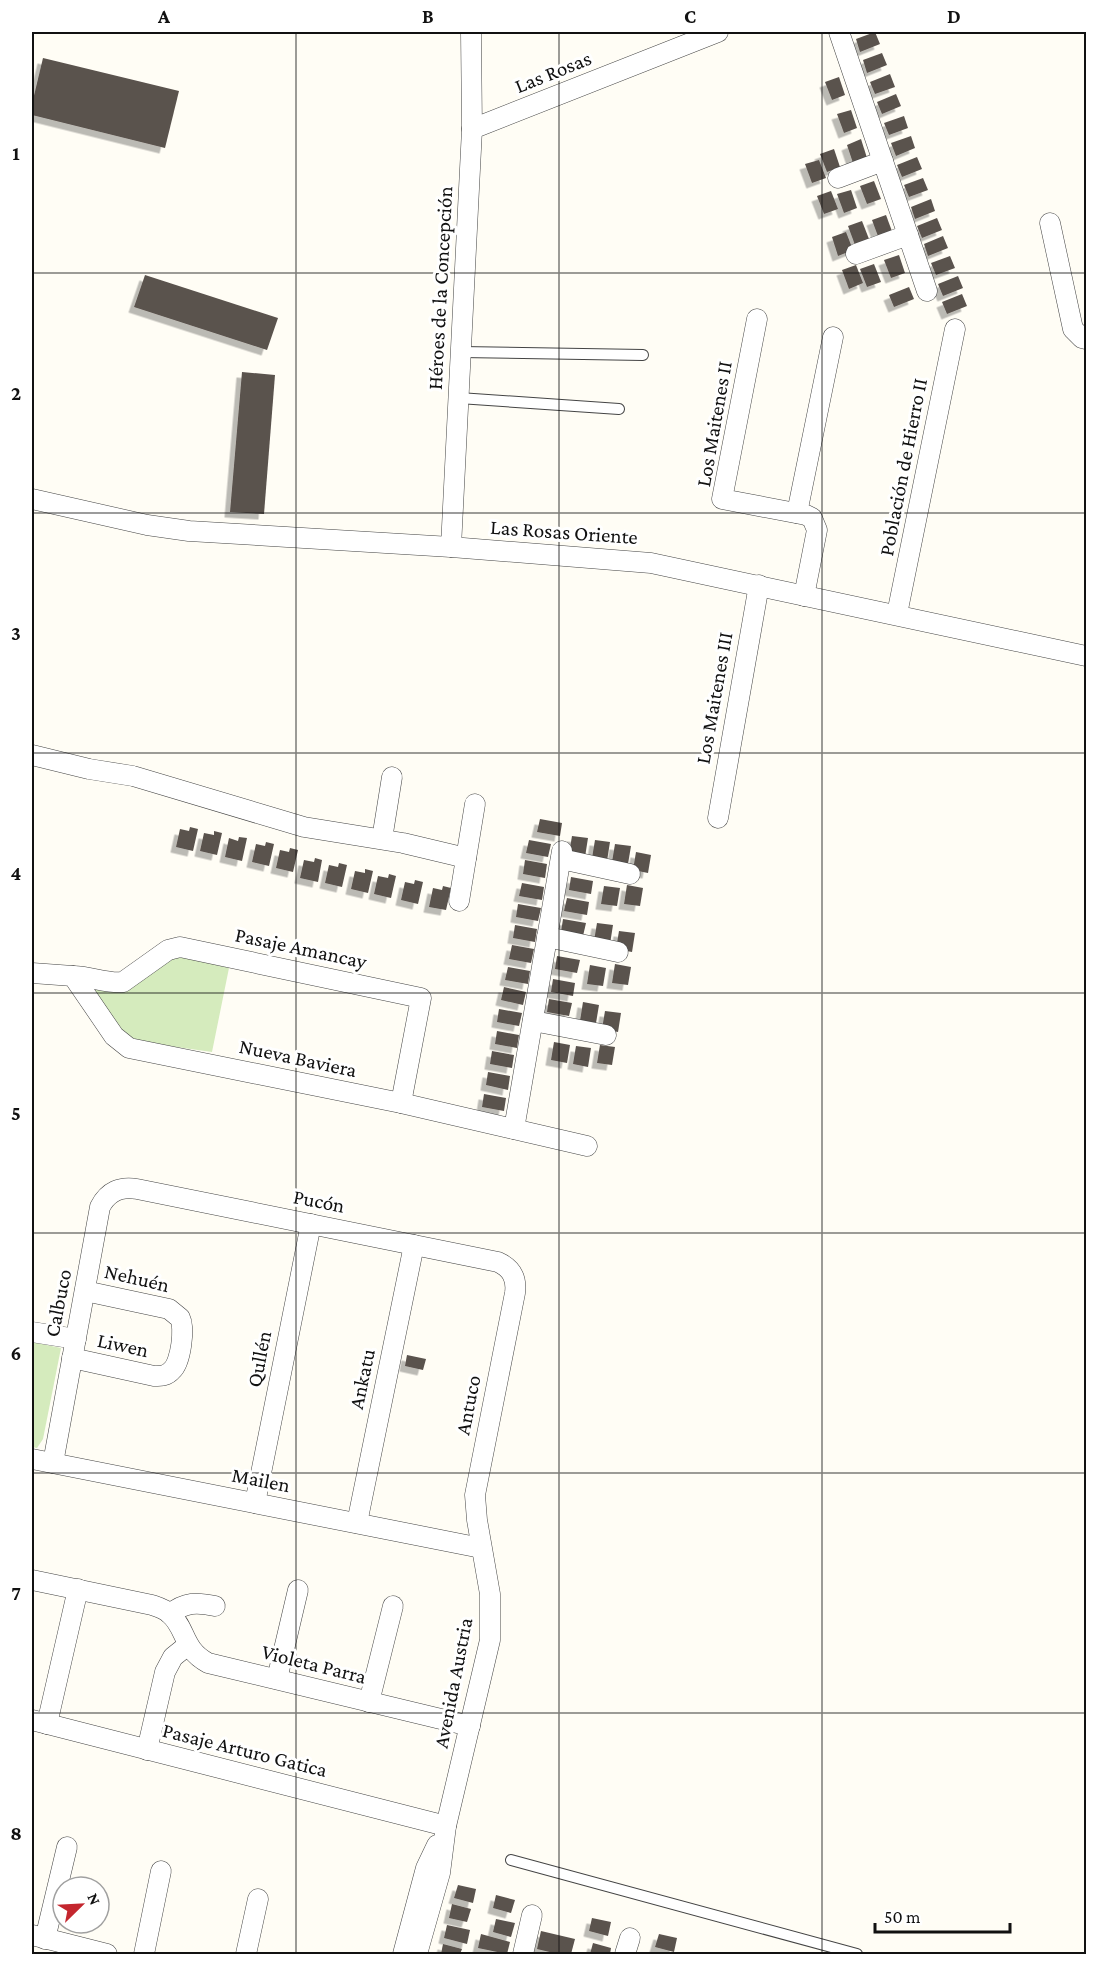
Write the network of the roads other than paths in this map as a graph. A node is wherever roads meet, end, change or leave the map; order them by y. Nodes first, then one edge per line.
1 (471, 32) edge
2 (718, 32) edge
3 (839, 32) edge
4 (472, 129) junction
5 (883, 161) junction
6 (838, 178) dead end
7 (1050, 223) dead end
8 (908, 235) junction
9 (856, 254) dead end
10 (927, 291) dead end
11 (757, 319) dead end
12 (955, 329) dead end
13 (833, 337) dead end
14 (1086, 339) edge
15 (461, 352) junction
16 (643, 355) dead end
17 (459, 398) junction
18 (619, 409) dead end
19 (32, 498) edge
20 (798, 513) junction
21 (451, 547) junction
22 (759, 585) junction
23 (804, 596) junction
24 (897, 615) junction
25 (1086, 656) edge
26 (32, 755) edge
27 (392, 777) dead end
28 (475, 804) dead end
29 (718, 818) dead end
30 (382, 839) junction
31 (466, 858) junction
32 (630, 874) dead end
33 (459, 901) dead end
34 (547, 937) junction
35 (618, 952) dead end
36 (32, 973) edge
37 (73, 976) junction
38 (533, 1021) junction
39 (606, 1035) dead end
40 (401, 1103) junction
41 (514, 1129) junction
42 (587, 1146) dead end
43 (113, 1192) joint
44 (311, 1224) junction
45 (414, 1245) junction
46 (512, 1273) joint
47 (85, 1291) junction
48 (32, 1332) edge
49 (74, 1348) junction
50 (164, 1375) joint
51 (32, 1459) edge
52 (53, 1463) junction
53 (255, 1503) junction
54 (357, 1523) junction
55 (481, 1548) junction
56 (32, 1580) edge
57 (78, 1589) junction
58 (298, 1590) dead end
59 (215, 1606) dead end
60 (393, 1606) dead end
61 (170, 1614) junction
62 (188, 1646) junction
63 (277, 1679) junction
64 (369, 1702) junction
65 (39, 1722) edge
66 (470, 1726) junction
67 (147, 1750) junction
68 (446, 1826) junction
69 (67, 1847) dead end
70 (511, 1860) dead end
71 (161, 1871) dead end
72 (258, 1899) dead end
73 (532, 1915) dead end
74 (38, 1937) edge
75 (107, 1954) edge
76 (144, 1954) edge
77 (246, 1954) edge
78 (403, 1954) edge
79 (417, 1954) edge
80 (523, 1954) edge
81 (857, 1954) edge

1 - 4 street, Héroes de la Concepción
2 - 4 street, Las Rosas
3 - 5 street
4 - 15 street, Héroes de la Concepción
5 - 6 street
5 - 8 street
7 - 14 street
8 - 9 street
8 - 10 street
11 - 20 street, Los Maitenes II
12 - 24 street, Población de Hierro II
13 - 20 street
15 - 16 lane
15 - 17 street, Héroes de la Concepción
17 - 18 lane
17 - 21 street, Héroes de la Concepción
19 - 21 street, Las Rosas Oriente
20 - 23 street
21 - 22 street, Las Rosas Oriente
22 - 23 street, Las Rosas Oriente
22 - 29 street, Los Maitenes III
23 - 24 street, Las Rosas Oriente
24 - 25 street, Las Rosas Oriente
26 - 30 street
27 - 30 street
28 - 31 street
30 - 31 street
31 - 33 street
32 - 34 street
34 - 35 street
34 - 38 street
36 - 37 street
37 - 40 street, Nueva Baviera
37 - 40 street, Pasaje Amancay
38 - 39 street
38 - 41 street
40 - 41 street, Nueva Baviera
41 - 42 street, Nueva Baviera
43 - 44 street, Pucón
43 - 47 street, Calbuco
44 - 45 street, Pucón
44 - 53 street, Qullén
45 - 46 street, Pucón
45 - 54 street, Ankatu
46 - 55 street, Antuco
47 - 49 street, Calbuco
47 - 50 street, Nehuén
48 - 49 street, Liwen
49 - 50 street, Liwen
49 - 52 street, Calbuco
51 - 52 street, Mailen
52 - 53 street, Mailen
53 - 54 street, Mailen
54 - 55 street, Mailen
55 - 66 street, Avenida Austria
56 - 57 street
57 - 61 street
57 - 65 street
58 - 63 street
59 - 61 street
60 - 64 street
61 - 62 street, Violeta Parra
62 - 63 street, Violeta Parra
62 - 67 street
63 - 64 street, Violeta Parra
64 - 66 street, Violeta Parra
65 - 67 street, Pasaje Arturo Gatica
66 - 68 street, Avenida Austria
67 - 68 street, Pasaje Arturo Gatica
68 - 78 street, Avenida Austria
68 - 79 street, Avenida Austria
69 - 74 street
70 - 81 lane
71 - 76 street
72 - 77 street
73 - 80 street
74 - 75 street

